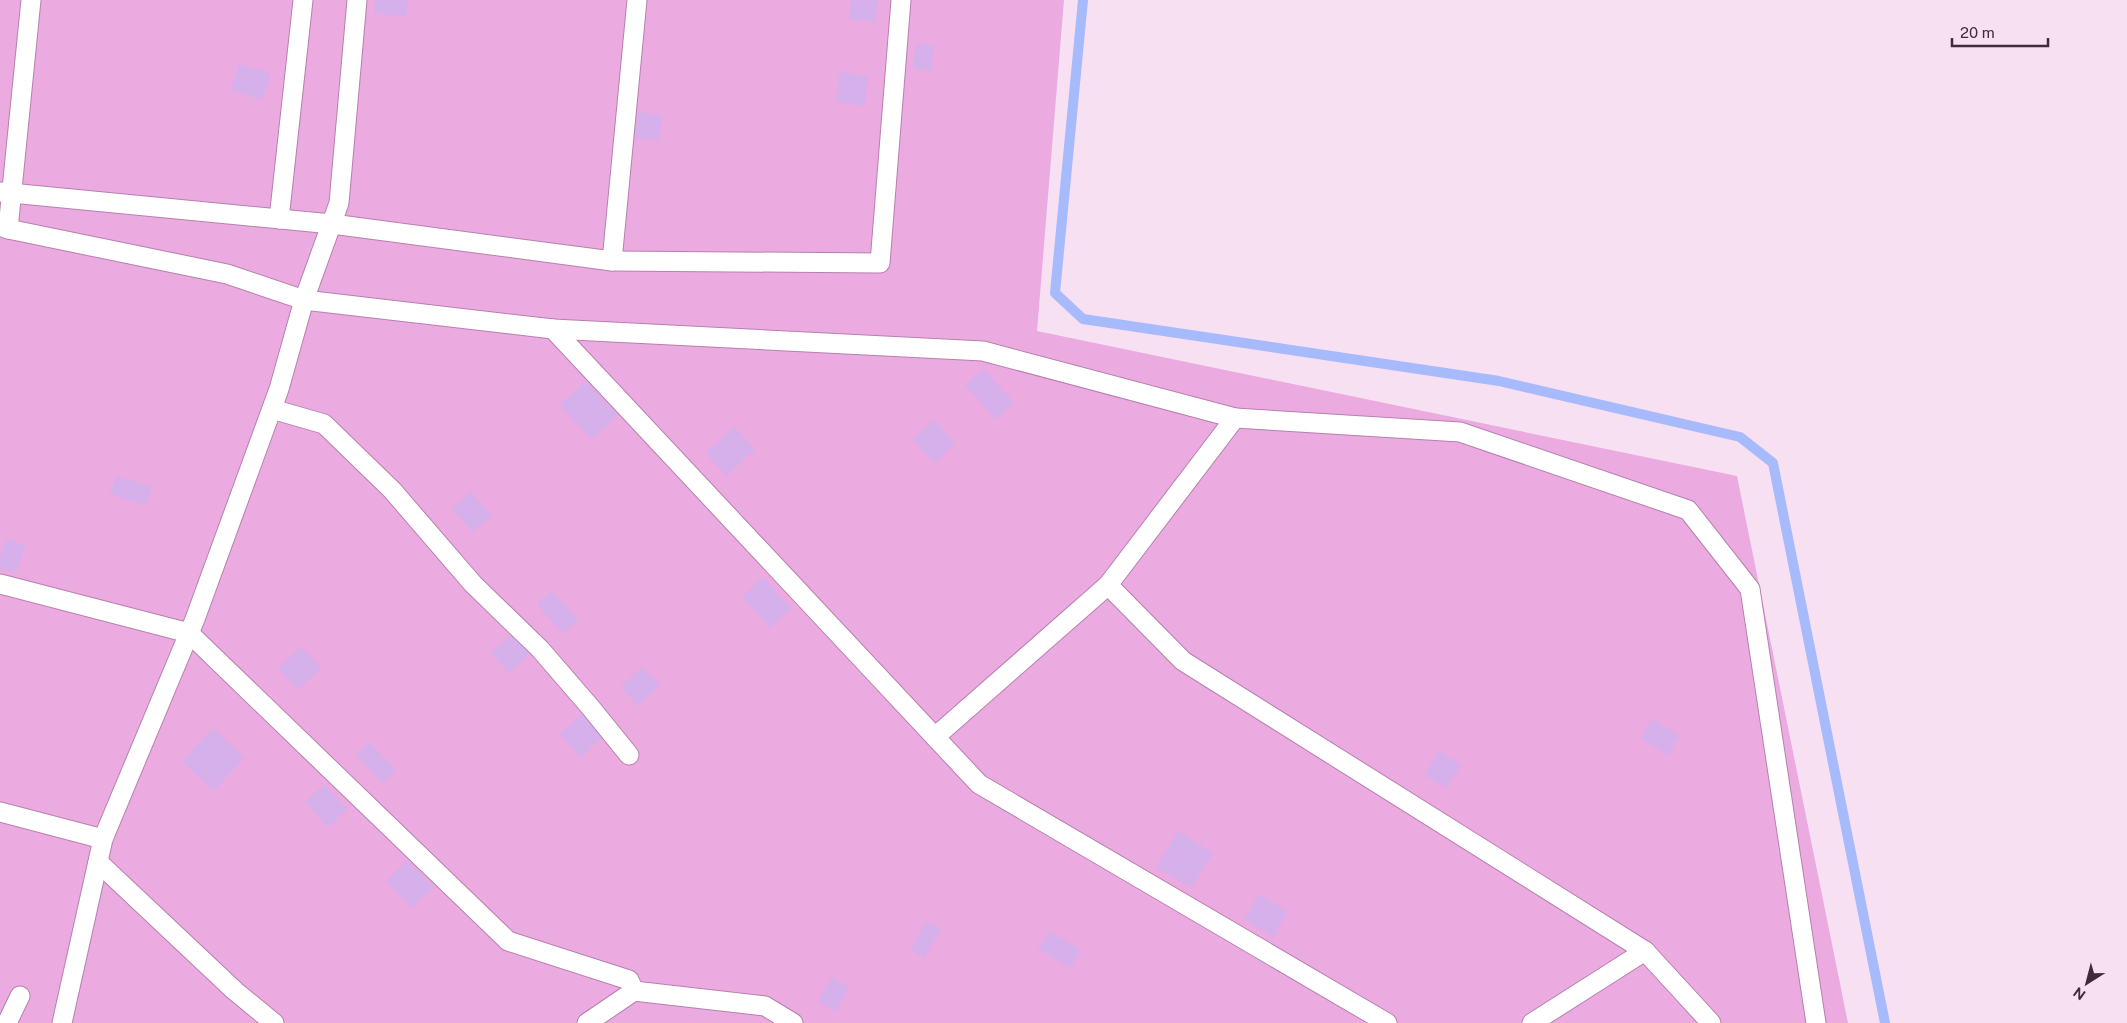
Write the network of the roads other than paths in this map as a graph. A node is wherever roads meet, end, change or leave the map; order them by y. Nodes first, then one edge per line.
1 (31, 0) edge
2 (304, 0) edge
3 (357, 0) edge
4 (637, 0) edge
5 (902, 0) edge
6 (6, 193) edge
7 (280, 219) junction
8 (332, 224) junction
9 (4, 227) edge
10 (612, 261) junction
11 (304, 300) junction
12 (553, 329) junction
13 (272, 409) junction
14 (1235, 418) junction
15 (0, 584) edge
16 (1108, 585) junction
17 (189, 633) junction
18 (935, 737) junction
19 (629, 755) dead end
20 (0, 812) edge
21 (103, 840) junction
22 (98, 862) junction
23 (1645, 951) junction
24 (634, 991) junction
25 (20, 996) dead end
26 (7, 1023) edge
27 (62, 1023) edge
28 (274, 1023) edge
29 (587, 1023) edge
30 (792, 1023) edge
31 (1387, 1023) edge
32 (1532, 1023) edge
33 (1711, 1023) edge
34 (1816, 1023) edge

1 - 6 lane
2 - 7 lane
3 - 8 lane
4 - 10 lane
5 - 10 lane
6 - 7 lane
6 - 9 lane
7 - 8 lane
8 - 10 lane
8 - 11 lane
9 - 11 lane
11 - 12 lane
11 - 13 lane
12 - 14 lane
12 - 18 lane
13 - 17 lane
13 - 19 lane
14 - 16 lane
14 - 34 lane
15 - 17 lane
16 - 18 lane
16 - 23 lane
17 - 21 lane
17 - 24 lane
18 - 31 lane
20 - 21 lane
21 - 22 lane
22 - 27 lane
22 - 28 lane
23 - 32 lane
23 - 33 lane
24 - 29 lane
24 - 30 lane
25 - 26 lane

